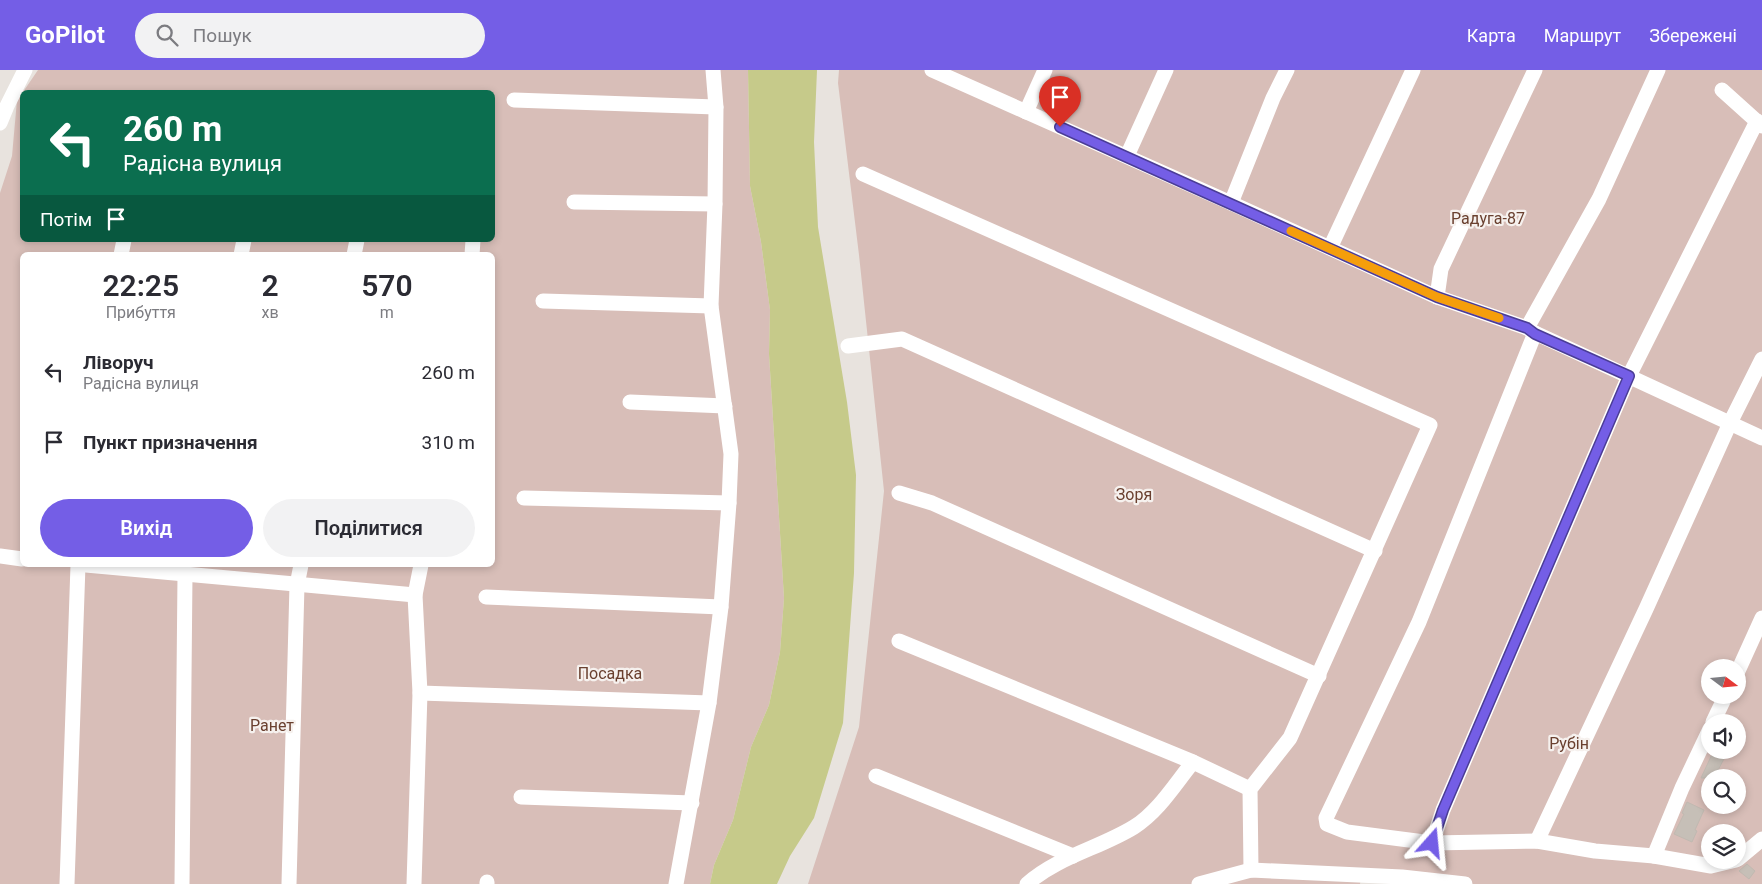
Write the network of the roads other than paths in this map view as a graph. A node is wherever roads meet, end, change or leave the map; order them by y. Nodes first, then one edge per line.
1 (25, 70) edge
2 (713, 70) edge
3 (932, 70) edge
4 (1046, 70) edge
5 (1166, 70) edge
6 (1287, 70) edge
7 (1413, 70) edge
8 (1535, 70) edge
9 (1658, 70) edge
10 (1722, 90) dead end
11 (514, 100) dead end
12 (716, 107) junction
13 (1026, 112) junction
14 (0, 123) edge
15 (1759, 123) edge
16 (1127, 156) junction
17 (863, 174) dead end
18 (574, 202) dead end
19 (1230, 203) junction
20 (715, 204) junction
21 (1330, 248) junction
22 (1437, 297) junction
23 (543, 301) dead end
24 (711, 306) junction
25 (1531, 331) junction
26 (848, 346) dead end
27 (1762, 359) edge
28 (1629, 376) junction
29 (630, 402) dead end
30 (725, 406) junction
31 (1730, 423) junction
32 (1762, 438) edge
33 (899, 493) dead end
34 (524, 498) dead end
35 (729, 503) junction
36 (1375, 551) junction
37 (0, 556) edge
38 (20, 559) edge
39 (78, 567) edge
40 (116, 567) edge
41 (300, 567) edge
42 (421, 567) edge
43 (190, 572) edge
44 (297, 585) junction
45 (416, 595) junction
46 (486, 597) dead end
47 (720, 607) junction
48 (1762, 618) edge
49 (899, 641) dead end
50 (1743, 659) edge
51 (1318, 676) junction
52 (420, 693) junction
53 (709, 703) junction
54 (1701, 748) edge
55 (1193, 762) junction
56 (876, 776) dead end
57 (1250, 789) junction
58 (521, 797) dead end
59 (692, 803) junction
60 (1762, 839) edge
61 (1537, 841) junction
62 (1432, 843) junction
63 (1746, 852) edge
64 (1073, 856) junction
65 (1654, 856) junction
66 (1701, 864) edge
67 (1251, 870) junction
68 (67, 884) edge
69 (182, 884) edge
70 (289, 884) edge
71 (414, 884) edge
72 (676, 884) edge
73 (1027, 884) edge
74 (1199, 884) edge
75 (1465, 884) edge

1 - 14 street
2 - 12 street
3 - 13 street
4 - 13 street
5 - 16 street
6 - 19 street
7 - 21 street
8 - 22 street
9 - 25 street
10 - 15 street
11 - 12 street
12 - 20 street
13 - 16 street
15 - 28 street
16 - 19 street
17 - 36 street
18 - 20 street
19 - 21 street
20 - 24 street
21 - 22 street
22 - 25 street
23 - 24 street
24 - 30 street
25 - 28 street
25 - 62 street
26 - 36 street
27 - 31 street
28 - 31 street
28 - 62 street
29 - 30 street
30 - 35 street
31 - 32 street
31 - 61 street
33 - 51 street
34 - 35 street
35 - 47 street
36 - 51 street
37 - 38 street
39 - 68 street
40 - 43 street
41 - 44 street
42 - 45 street
43 - 44 street
43 - 69 street
44 - 45 street
44 - 70 street
45 - 52 street
46 - 47 street
47 - 53 street
48 - 50 street
49 - 55 street
51 - 57 street
52 - 53 street
52 - 71 street
53 - 59 street
54 - 65 street
55 - 57 street
55 - 64 street
56 - 64 street
57 - 67 street
58 - 59 street
59 - 72 street
60 - 63 street
61 - 62 street
61 - 65 street
64 - 73 street
65 - 66 street
67 - 74 street
67 - 75 street

